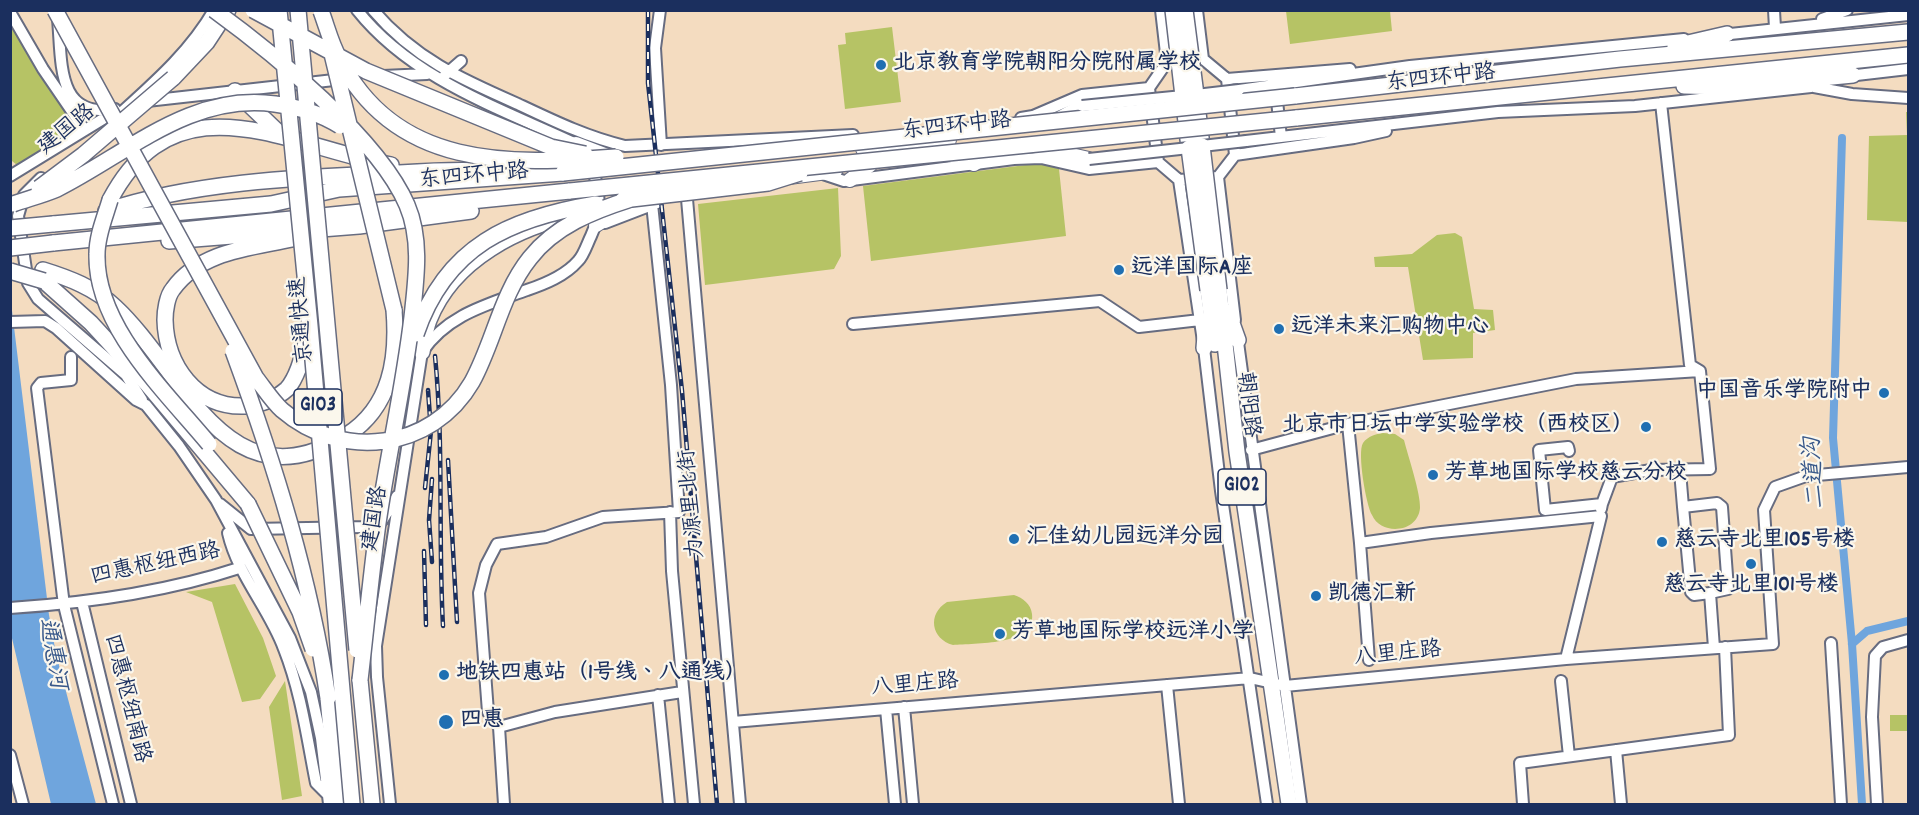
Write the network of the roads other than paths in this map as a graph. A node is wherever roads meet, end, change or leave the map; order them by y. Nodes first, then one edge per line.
1 (56, 10) edge
2 (214, 10) edge
3 (228, 10) edge
4 (253, 10) edge
5 (279, 10) edge
6 (298, 10) edge
7 (357, 10) edge
8 (373, 10) edge
9 (660, 10) edge
10 (1161, 10) edge
11 (1173, 10) edge
12 (1185, 10) edge
13 (1197, 10) edge
14 (1774, 10) edge
15 (1847, 10) edge
16 (321, 11) edge
17 (10, 12) edge
18 (1908, 15) edge
19 (1805, 25) junction
20 (1775, 28) junction
21 (1908, 32) edge
22 (1727, 34) junction
23 (1908, 55) edge
24 (1203, 59) junction
25 (1620, 59) junction
26 (461, 61) dead end
27 (1167, 62) junction
28 (1410, 66) junction
29 (1908, 69) edge
30 (428, 74) junction
31 (1853, 75) junction
32 (444, 76) junction
33 (1227, 79) junction
34 (1624, 84) junction
35 (1276, 86) junction
36 (1811, 87) junction
37 (1149, 88) junction
38 (235, 91) junction
39 (1189, 95) junction
40 (1908, 98) edge
41 (1661, 102) junction
42 (132, 103) junction
43 (1082, 106) joint
44 (1450, 118) junction
45 (84, 129) junction
46 (280, 134) junction
47 (1281, 137) junction
48 (363, 140) junction
49 (576, 144) junction
50 (830, 144) junction
51 (661, 145) junction
52 (1196, 147) junction
53 (992, 152) junction
54 (1235, 155) junction
55 (954, 156) junction
56 (609, 157) junction
57 (1089, 159) joint
58 (720, 162) junction
59 (1158, 162) junction
60 (833, 163) junction
61 (974, 164) junction
62 (870, 165) junction
63 (640, 168) junction
64 (434, 172) junction
65 (821, 173) junction
66 (537, 175) junction
67 (10, 176) edge
68 (1218, 177) junction
69 (850, 180) junction
70 (1179, 180) junction
71 (739, 183) junction
72 (723, 185) junction
73 (570, 191) junction
74 (642, 200) junction
75 (687, 200) junction
76 (12, 204) edge
77 (592, 219) junction
78 (80, 220) junction
79 (359, 226) junction
80 (10, 228) edge
81 (60, 243) junction
82 (10, 248) edge
83 (10, 270) edge
84 (43, 275) junction
85 (1214, 290) junction
86 (218, 311) junction
87 (1200, 320) junction
88 (10, 322) edge
89 (853, 324) dead end
90 (310, 326) junction
91 (1238, 340) junction
92 (1204, 348) junction
93 (422, 352) junction
94 (71, 357) dead end
95 (407, 362) junction
96 (1700, 371) junction
97 (175, 373) junction
98 (188, 390) junction
99 (154, 407) junction
100 (1348, 424) junction
101 (1251, 450) junction
102 (1569, 451) dead end
103 (1908, 467) edge
104 (1680, 471) junction
105 (403, 478) junction
106 (216, 500) junction
107 (248, 504) junction
108 (1683, 507) junction
109 (1601, 510) junction
110 (670, 512) junction
111 (226, 524) junction
112 (1360, 543) junction
113 (239, 567) junction
114 (1710, 593) junction
115 (82, 602) junction
116 (64, 604) junction
117 (10, 608) edge
118 (1908, 640) edge
119 (1831, 643) dead end
120 (1720, 647) junction
121 (1566, 659) junction
122 (1369, 660) dead end
123 (360, 680) junction
124 (1561, 681) dead end
125 (1267, 682) junction
126 (1167, 685) junction
127 (682, 692) junction
128 (658, 695) junction
129 (328, 698) junction
130 (904, 707) junction
131 (886, 709) junction
132 (733, 722) junction
133 (499, 727) junction
134 (1616, 750) junction
135 (10, 755) edge
136 (1569, 756) junction
137 (331, 801) edge
138 (22, 804) edge
139 (114, 804) edge
140 (131, 804) edge
141 (352, 804) edge
142 (372, 804) edge
143 (390, 804) edge
144 (504, 804) edge
145 (669, 804) edge
146 (693, 804) edge
147 (741, 804) edge
148 (895, 804) edge
149 (914, 804) edge
150 (1179, 804) edge
151 (1267, 804) edge
152 (1281, 804) edge
153 (1289, 804) edge
154 (1301, 804) edge
155 (1523, 804) edge
156 (1621, 804) edge
157 (1841, 804) edge
158 (1877, 804) edge

1 - 42 street
1 - 86 highway, bridge
2 - 42 street, 建国路
2 - 48 highway, bridge
3 - 76 highway, bridge
4 - 56 highway, bridge
5 - 90 highway, 京通快速 / G103, bridge
6 - 123 highway, 京通快速 / G103, bridge
7 - 30 street
8 - 32 street
9 - 51 street
10 - 27 street
11 - 39 highway, 朝阳路 / G102, bridge
12 - 39 highway, 朝阳路 / G102, bridge
13 - 24 street
14 - 20 street
15 - 19 street
16 - 56 highway, bridge
16 - 98 highway, bridge
17 - 45 street
18 - 19 street, 东四环中路
19 - 20 street, 东四环中路
20 - 22 street, 东四环中路
21 - 25 highway, 东四环中路
22 - 25 highway
22 - 28 street, 东四环中路
23 - 34 highway, 东四环中路
24 - 27 street
24 - 33 street
25 - 50 highway, 东四环中路, bridge
26 - 32 street
27 - 37 street
28 - 33 street, 东四环中路
28 - 35 street, 东四环中路
29 - 31 street, 东四环中路
30 - 32 street
30 - 38 street
31 - 34 highway
31 - 36 street, 东四环中路
32 - 49 street
32 - 51 street, 东四环中路
33 - 54 street
34 - 60 highway, 东四环中路, bridge
35 - 39 street, 东四环中路, bridge
35 - 47 street
36 - 40 street
36 - 41 street, 东四环中路
37 - 51 street, 东四环中路
37 - 59 street
38 - 42 street
38 - 46 highway
39 - 43 street, 东四环中路, bridge
39 - 52 highway, 朝阳路 / G102, bridge
41 - 44 street, 东四环中路
41 - 96 street
42 - 45 street
42 - 99 street, 建国路
43 - 58 main road, 东四环中路
44 - 47 street, 东四环中路
44 - 54 street, 东四环中路
45 - 67 street
46 - 64 highway
46 - 107 highway, bridge
47 - 52 street, 东四环中路, bridge
48 - 76 highway, bridge
48 - 95 highway, bridge
49 - 63 main road, 东四环中路
49 - 77 street
50 - 56 highway, bridge
50 - 66 highway, 东四环中路, bridge
52 - 57 street, 东四环中路, bridge
52 - 85 highway, 朝阳路 / G102, bridge
53 - 55 main road, 东四环中路
53 - 57 main road, 东四环中路
53 - 61 main road
54 - 68 street
55 - 61 main road
55 - 62 main road, 东四环中路
58 - 63 main road, 东四环中路
58 - 72 main road
59 - 61 street, 东四环中路
59 - 70 street
60 - 73 highway, 东四环中路, bridge
60 - 74 highway, bridge
61 - 69 street, 东四环中路
62 - 65 main road, 东四环中路
62 - 69 main road
63 - 74 main road
64 - 66 highway
64 - 78 highway
65 - 69 street, 东四环中路
65 - 71 main road, 东四环中路
66 - 78 highway, 东四环中路
68 - 70 street
68 - 91 street, 朝阳路
70 - 87 street, 朝阳路
71 - 72 main road, 东四环中路
71 - 75 street, 东四环中路
72 - 74 main road, 东四环中路
73 - 79 highway
73 - 81 highway, 东四环中路
74 - 75 street, 东四环中路
74 - 77 highway, bridge
74 - 77 street, 东四环中路
74 - 95 highway, bridge
74 - 110 street
75 - 132 street, 力源里北街
77 - 86 highway, bridge
77 - 93 street
77 - 93 highway
78 - 80 highway, 东四环中路, bridge
79 - 81 highway
79 - 97 highway
81 - 82 highway, 东四环中路, bridge
83 - 84 highway
84 - 97 highway
84 - 99 highway
85 - 91 highway
85 - 92 highway
85 - 125 highway, 朝阳路 / G102
86 - 129 highway, bridge
87 - 89 street
87 - 92 street, 朝阳路
88 - 99 street
90 - 98 highway
90 - 141 highway, 京通快速 / G103, bridge
91 - 101 street, 朝阳路
92 - 125 street, 朝阳路
93 - 105 street, 建国路
94 - 116 street
95 - 123 highway, bridge
96 - 100 street
96 - 104 street
97 - 98 highway
99 - 106 street, 建国路
99 - 107 highway
100 - 101 street
100 - 112 street
101 - 125 street, 朝阳路
102 - 109 street
103 - 120 street, 八里庄路
104 - 108 street
104 - 109 street
105 - 106 street
105 - 143 street, 建国路
106 - 111 street, 建国路
107 - 129 highway, bridge
108 - 114 street
108 - 114 street
109 - 112 street
109 - 121 street
110 - 127 street
110 - 133 street
111 - 113 street
111 - 137 street, 建国路
112 - 122 street
113 - 115 street, 四惠枢纽西路
113 - 137 street
114 - 120 street
115 - 116 street, 四惠枢纽西路
115 - 140 street, 四惠枢纽南路
116 - 117 street, 四惠枢纽西路
116 - 139 street
118 - 158 street
119 - 157 street
120 - 121 street, 八里庄路
120 - 134 street
121 - 125 street, 八里庄路
123 - 142 highway, 京通快速 / G103
124 - 136 street
125 - 126 street, 八里庄路
125 - 151 street, 朝阳路
125 - 152 highway, 朝阳路 / G102
125 - 153 highway, 朝阳路 / G102
125 - 154 street, 朝阳路
126 - 130 street, 八里庄路
126 - 150 street
127 - 128 street
127 - 146 street
128 - 133 street
128 - 145 street
129 - 137 highway
130 - 131 street, 八里庄路
130 - 149 street
131 - 132 street, 八里庄路
131 - 148 street
132 - 147 street, 力源里北街
133 - 144 street
134 - 136 street
134 - 156 street
135 - 138 street
136 - 155 street

